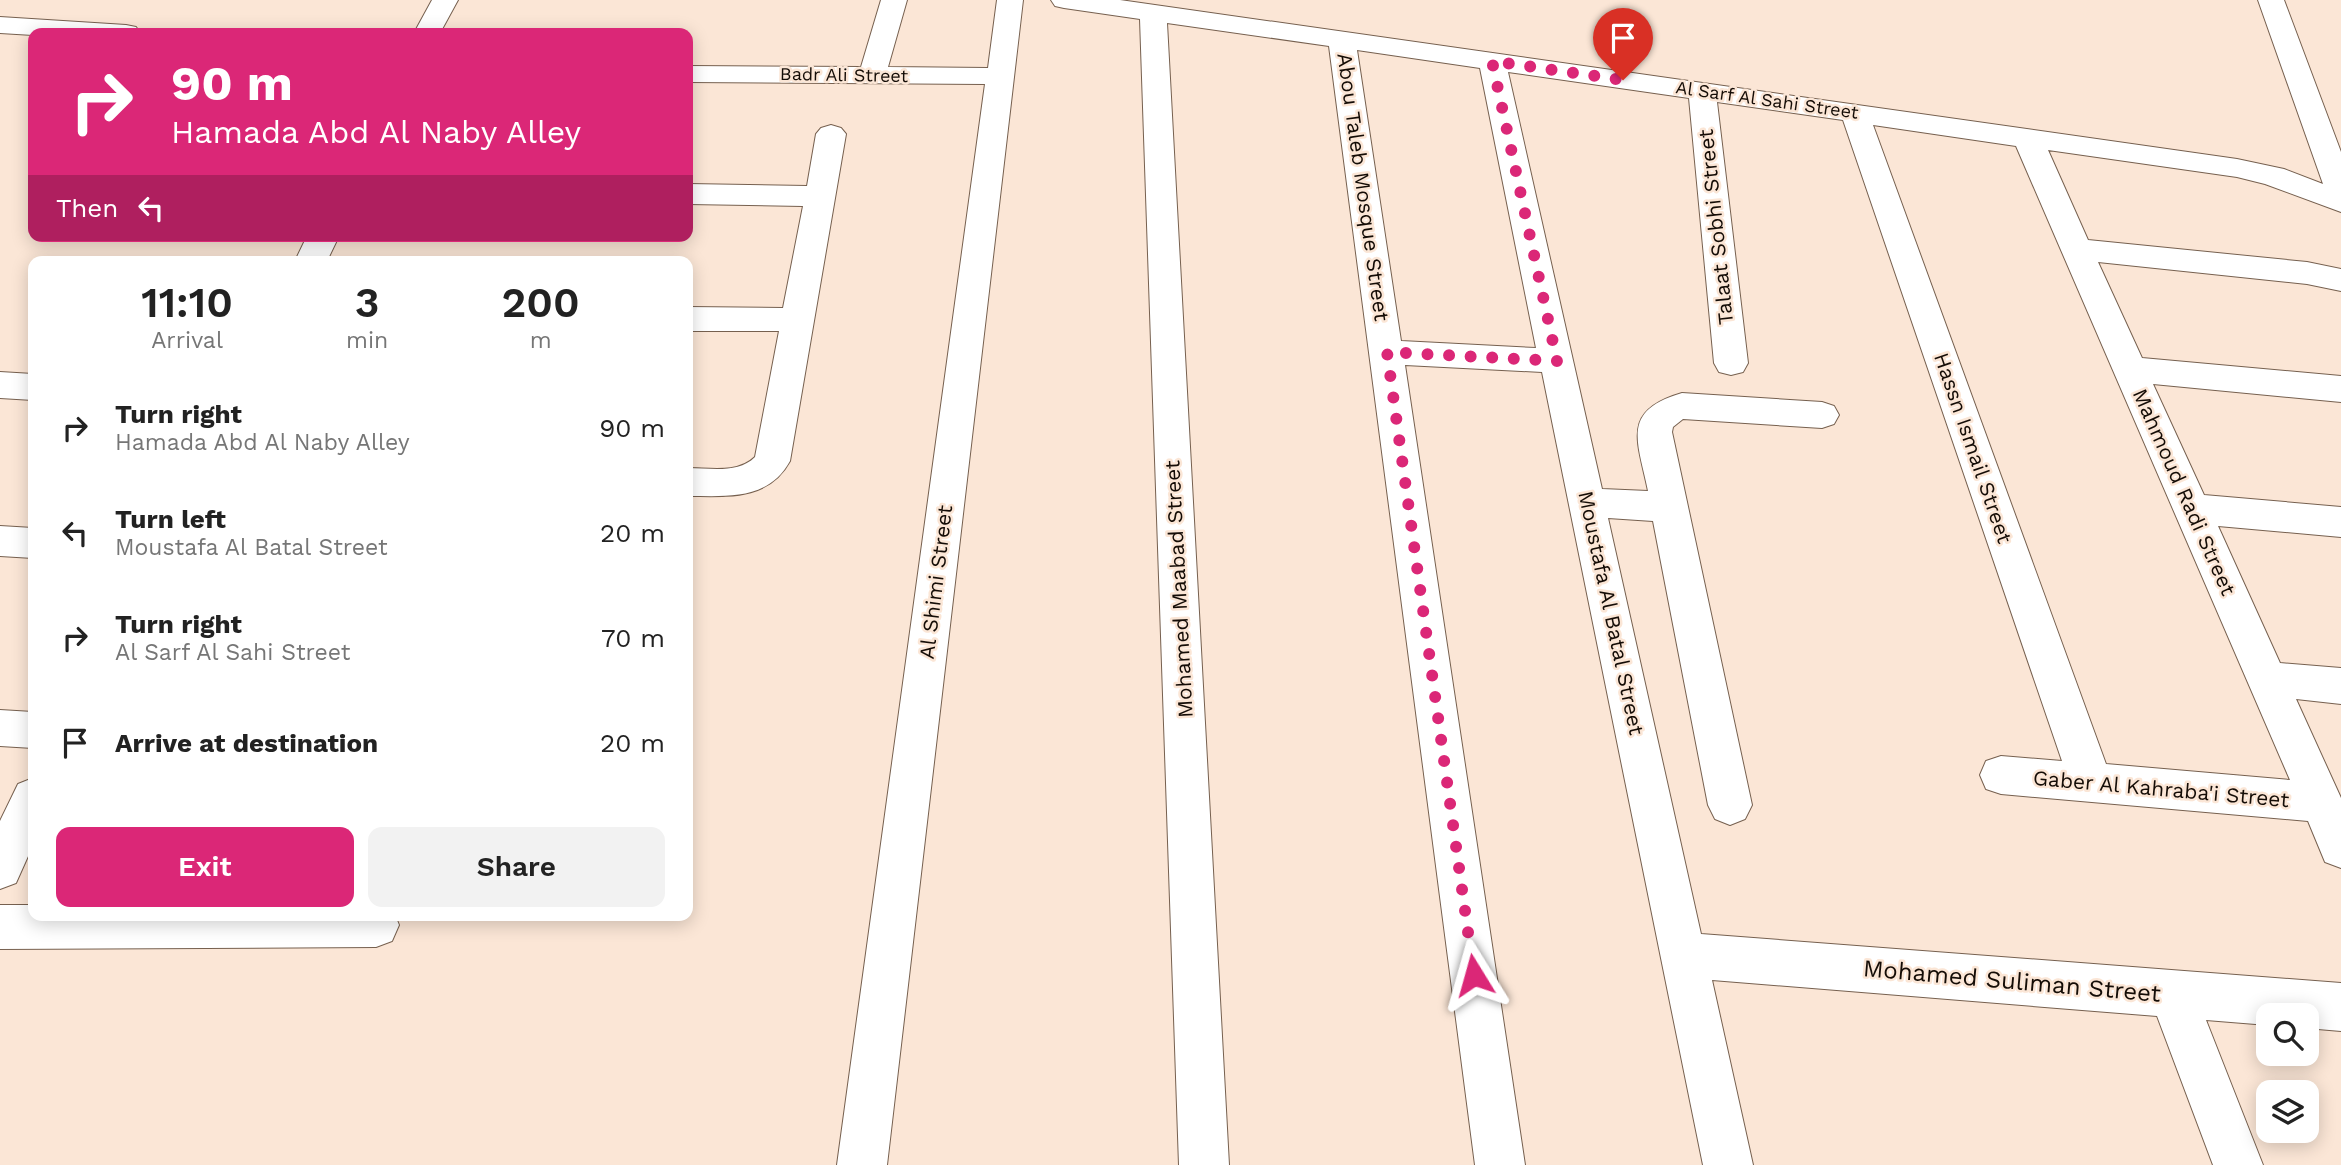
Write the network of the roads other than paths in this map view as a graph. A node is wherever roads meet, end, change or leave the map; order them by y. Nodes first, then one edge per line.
1 (445, 0) edge
2 (894, 0) edge
3 (1010, 0) edge
4 (1064, 0) edge
5 (2271, 0) edge
6 (1153, 14) junction
7 (0, 25) edge
8 (47, 28) edge
9 (430, 28) edge
10 (1342, 41) junction
11 (1492, 61) junction
12 (693, 74) edge
13 (872, 76) junction
14 (1000, 76) junction
15 (1702, 91) junction
16 (1854, 113) junction
17 (831, 134) dead end
18 (2026, 137) junction
19 (2341, 192) edge
20 (693, 194) edge
21 (820, 196) junction
22 (2341, 202) edge
23 (2076, 249) junction
24 (2341, 281) edge
25 (693, 319) edge
26 (799, 320) junction
27 (1387, 352) junction
28 (1557, 361) junction
29 (1731, 363) dead end
30 (2129, 369) junction
31 (0, 385) edge
32 (28, 387) edge
33 (2341, 389) edge
34 (1822, 415) dead end
35 (693, 482) edge
36 (1587, 503) junction
37 (1670, 507) junction
38 (2192, 509) junction
39 (2341, 522) edge
40 (0, 541) edge
41 (28, 543) edge
42 (2267, 679) junction
43 (2341, 686) edge
44 (0, 728) edge
45 (28, 730) edge
46 (2001, 775) dead end
47 (2091, 783) junction
48 (2321, 802) junction
49 (1730, 805) dead end
50 (28, 809) edge
51 (2341, 846) edge
52 (0, 868) edge
53 (142, 921) edge
54 (376, 925) dead end
55 (0, 927) edge
56 (1684, 955) junction
57 (2172, 994) junction
58 (2341, 1007) edge
59 (862, 1165) edge
60 (1204, 1165) edge
61 (1500, 1165) edge
62 (1728, 1165) edge
63 (2238, 1165) edge

1 - 9 street
2 - 13 street
3 - 14 street, Al Shimi Street
4 - 6 street, Al Sarf Al Sahi Street
5 - 19 street
6 - 10 street, Al Sarf Al Sahi Street
6 - 60 street, Mohamed Maabad Street
7 - 8 street
10 - 11 street, Al Sarf Al Sahi Street
10 - 27 street, Abou Taleb Mosque Street
11 - 15 street, Al Sarf Al Sahi Street
11 - 28 street, Moustafa Al Batal Street
12 - 13 street, Badr Ali Street
13 - 14 street, Badr Ali Street
14 - 59 street, Al Shimi Street
15 - 16 street, Al Sarf Al Sahi Street
15 - 29 street, Talaat Sobhi Street
16 - 18 street, Al Sarf Al Sahi Street
16 - 47 street, Hassn Ismail Street
17 - 21 street
18 - 22 street, Al Sarf Al Sahi Street
18 - 23 street, Mahmoud Radi Street
20 - 21 street
21 - 26 street
23 - 24 street
23 - 30 street, Mahmoud Radi Street
25 - 26 street
26 - 35 street
27 - 28 street
27 - 61 street, Abou Taleb Mosque Street
28 - 36 street, Moustafa Al Batal Street
30 - 33 street
30 - 38 street, Mahmoud Radi Street
31 - 32 street
34 - 37 street
36 - 37 street
36 - 56 street, Moustafa Al Batal Street
37 - 49 street
38 - 39 street
38 - 42 street, Mahmoud Radi Street
40 - 41 street
42 - 43 street
42 - 48 street, Mahmoud Radi Street
44 - 45 street
46 - 47 street, Gaber Al Kahraba'i Street
47 - 48 street, Gaber Al Kahraba'i Street
48 - 51 street, Mahmoud Radi Street
50 - 52 street
53 - 54 street
53 - 55 street
56 - 57 street, Mohamed Suliman Street
56 - 62 street, Moustafa Al Batal Street
57 - 58 street, Mohamed Suliman Street
57 - 63 street

